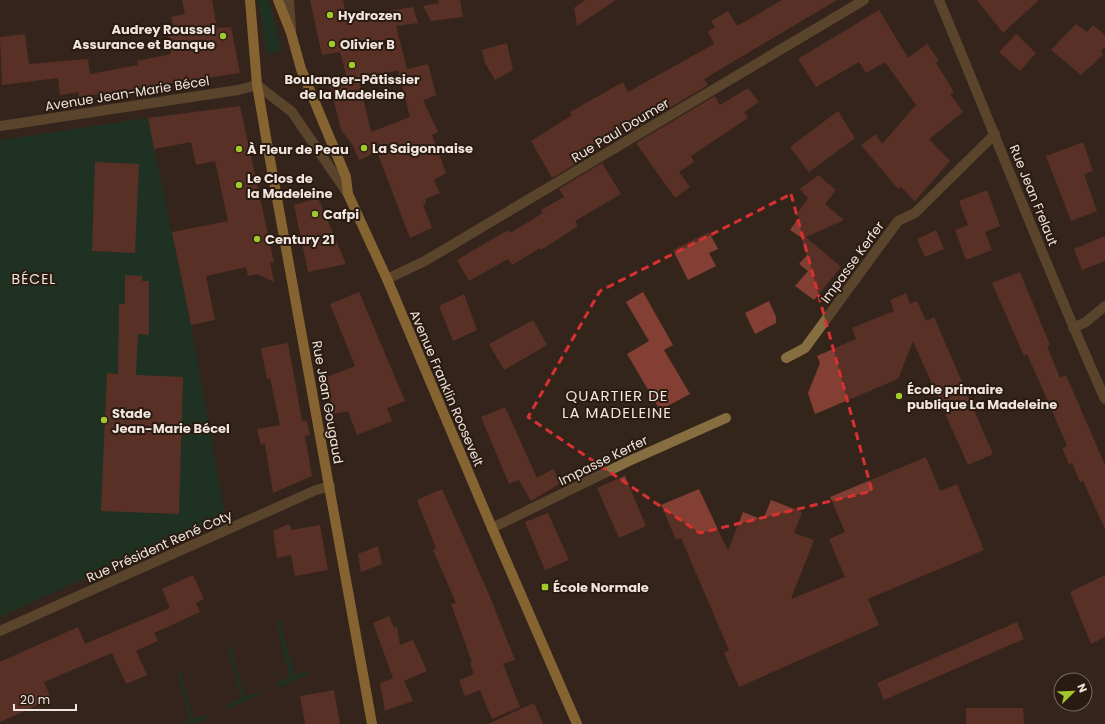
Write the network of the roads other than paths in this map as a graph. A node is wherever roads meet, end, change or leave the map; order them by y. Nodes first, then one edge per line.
1 (250, 0) edge
2 (278, 0) edge
3 (289, 0) edge
4 (864, 0) edge
5 (939, 0) edge
6 (291, 33) junction
7 (257, 85) junction
8 (0, 126) edge
9 (995, 134) junction
10 (348, 194) junction
11 (387, 279) junction
12 (1105, 306) edge
13 (1073, 328) junction
14 (786, 358) dead end
15 (1105, 399) edge
16 (726, 418) dead end
17 (330, 486) junction
18 (492, 528) junction
19 (0, 631) edge
20 (372, 724) edge
21 (577, 724) edge

1 - 7 main road, Rue Jean Gougaud
2 - 6 main road
3 - 6 street
4 - 11 street, Rue Paul Doumer
5 - 9 street, Rue Jean Frelaut
6 - 10 main road
7 - 8 street, Avenue Jean-Marie Bécel
7 - 10 street, Avenue Franklin Roosevelt
7 - 17 main road, Rue Jean Gougaud
9 - 13 street, Rue Jean Frelaut
9 - 14 street, Impasse Kerfer
10 - 11 main road, Avenue Franklin Roosevelt
11 - 18 main road, Avenue Franklin Roosevelt
12 - 13 street
13 - 15 street, Rue Jean Frelaut
16 - 18 street, Impasse Kerfer
17 - 19 street, Rue Président René Coty
17 - 20 main road, Rue Jean Gougaud
18 - 21 main road, Avenue Franklin Roosevelt

